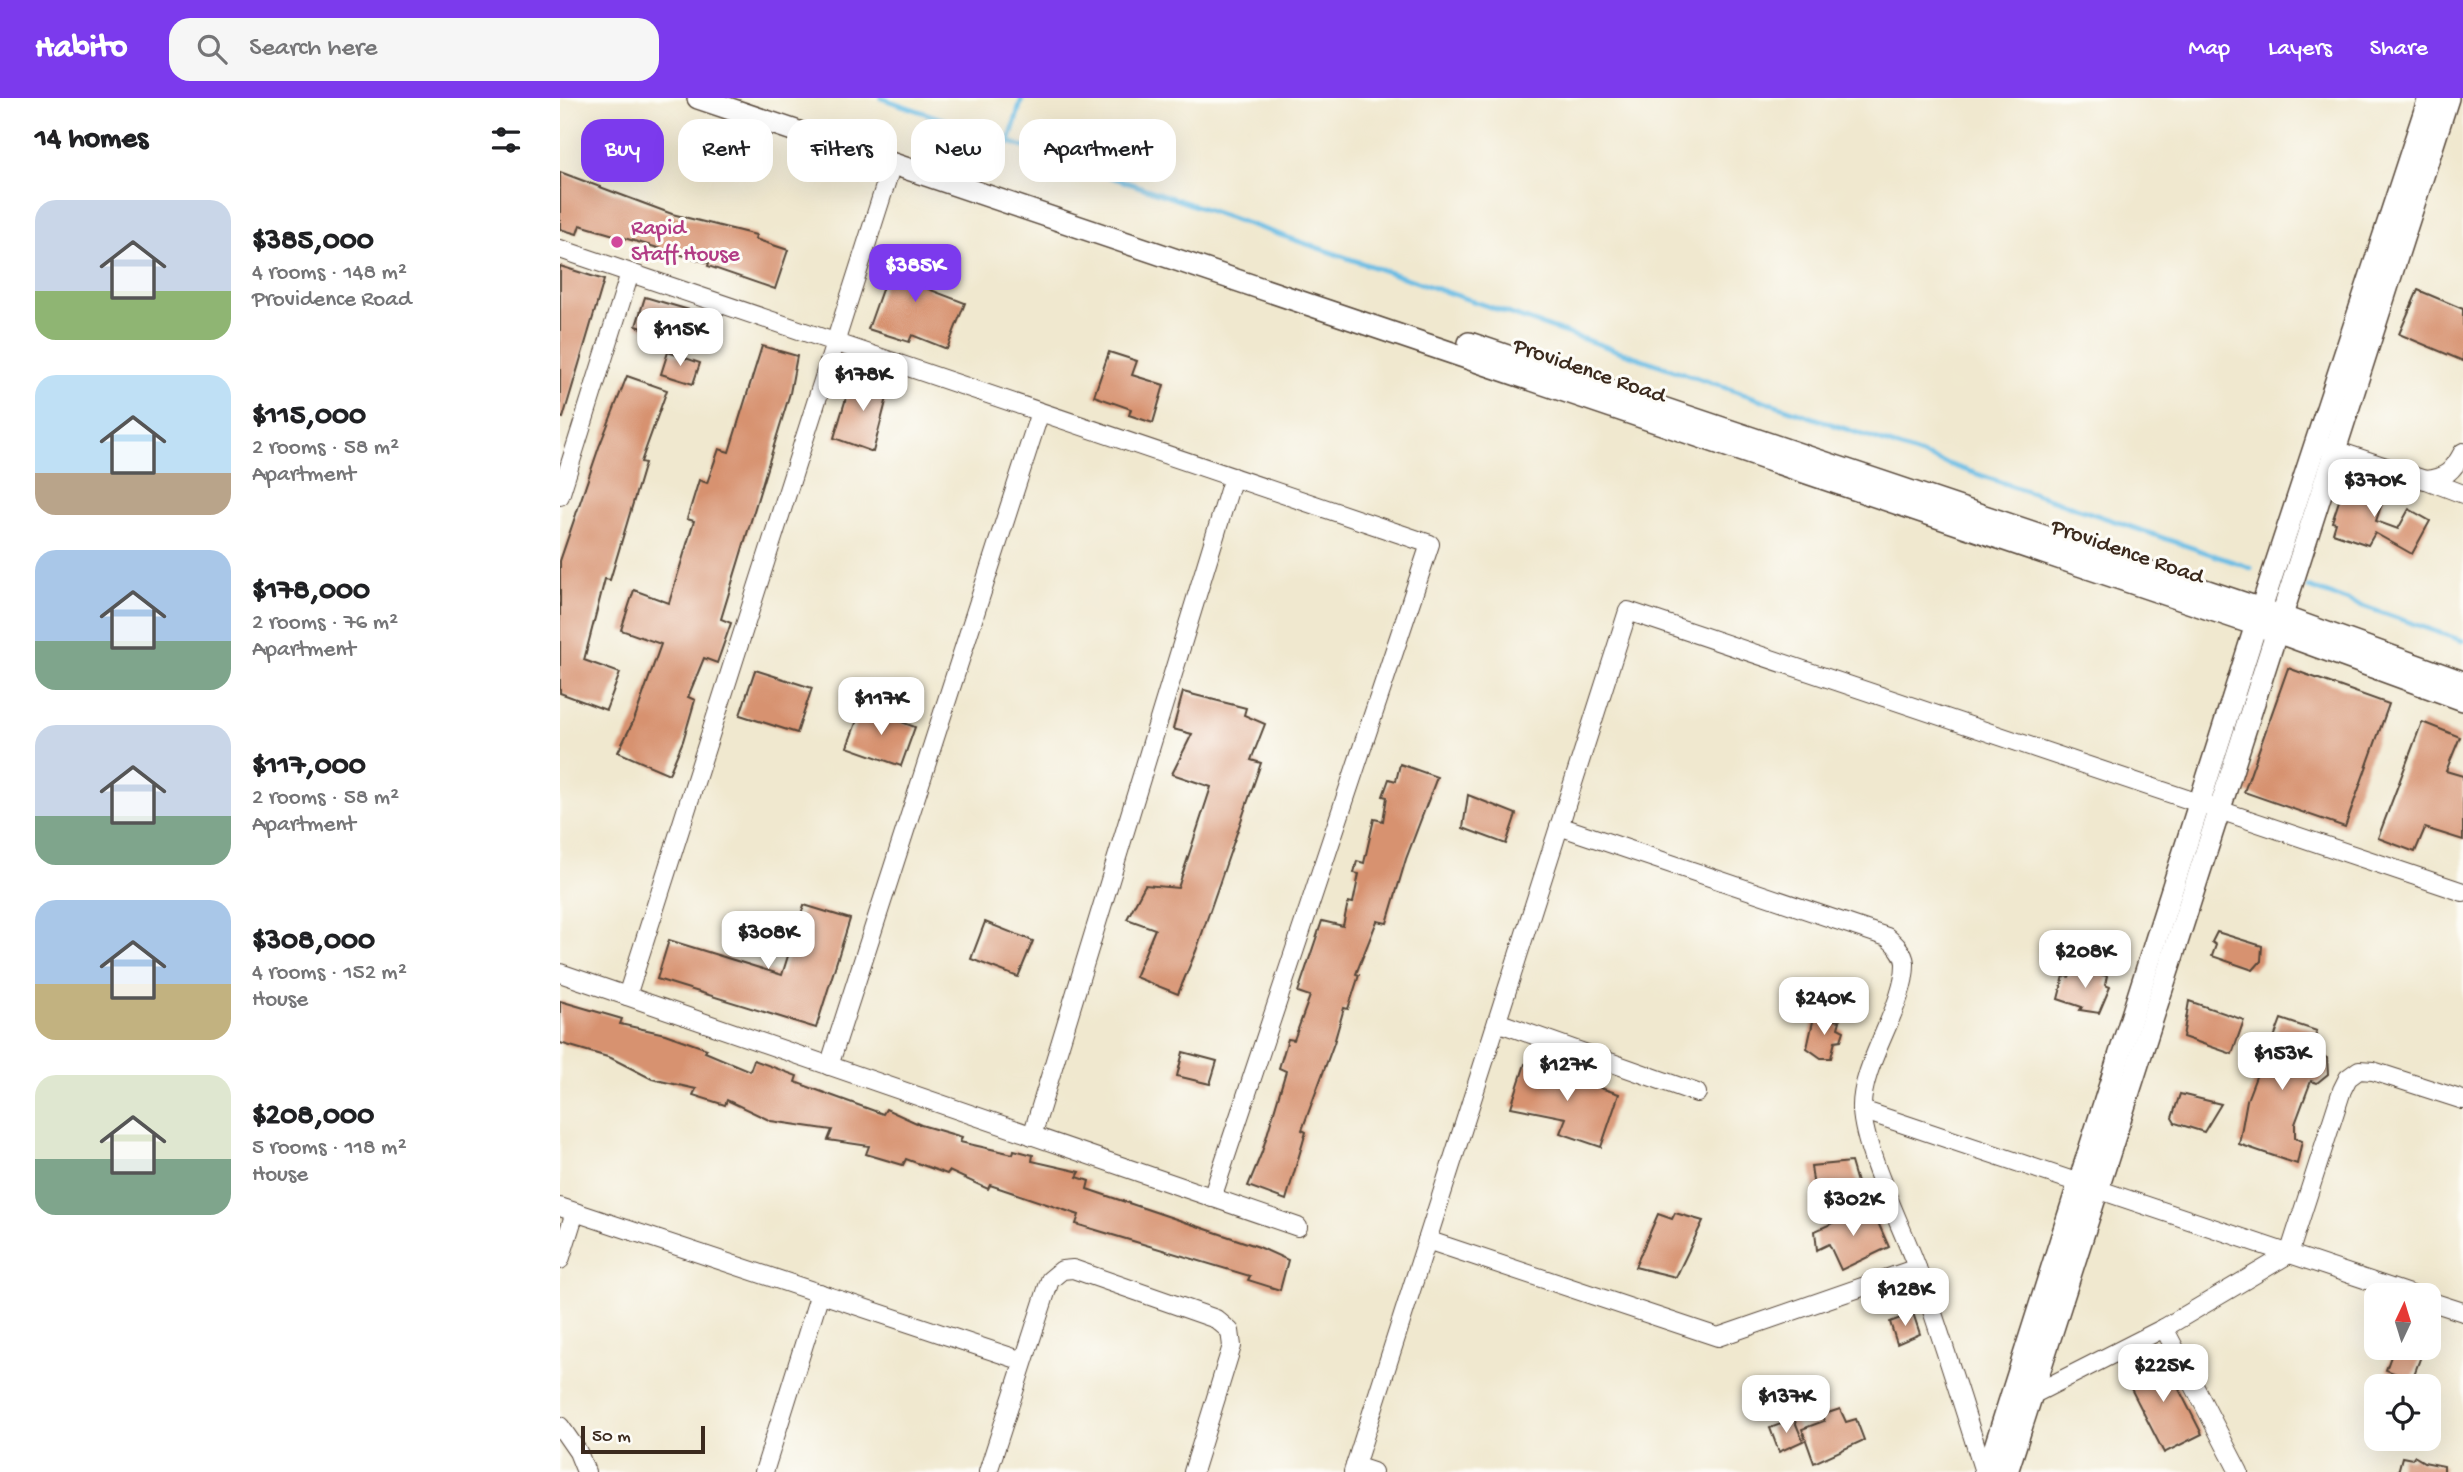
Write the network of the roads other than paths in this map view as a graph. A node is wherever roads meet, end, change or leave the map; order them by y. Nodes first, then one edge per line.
1 (698, 98) edge
2 (737, 98) edge
3 (2429, 98) edge
4 (2448, 98) edge
5 (787, 128) edge
6 (897, 166) edge
7 (886, 182) edge
8 (560, 249) edge
9 (630, 273) junction
10 (835, 342) junction
11 (1041, 412) junction
12 (2325, 447) junction
13 (2463, 452) edge
14 (1233, 477) junction
15 (2425, 480) junction
16 (2463, 494) edge
17 (560, 496) edge
18 (2258, 617) junction
19 (2280, 624) junction
20 (2463, 682) edge
21 (2463, 700) edge
22 (2209, 808) junction
23 (1559, 826) junction
24 (2463, 892) edge
25 (560, 973) edge
26 (627, 996) junction
27 (1497, 1022) junction
28 (829, 1066) junction
29 (1698, 1093) dead end
30 (2463, 1100) edge
31 (1862, 1110) junction
32 (1032, 1136) junction
33 (2088, 1187) junction
34 (1212, 1198) junction
35 (568, 1209) edge
36 (1298, 1227) dead end
37 (1427, 1240) junction
38 (2289, 1254) junction
39 (560, 1260) edge
40 (1917, 1268) junction
41 (2376, 1283) edge
42 (820, 1293) junction
43 (2441, 1305) edge
44 (2463, 1312) edge
45 (2164, 1328) junction
46 (1023, 1361) junction
47 (2030, 1396) junction
48 (560, 1426) edge
49 (1354, 1469) edge
50 (586, 1472) edge
51 (764, 1472) edge
52 (988, 1472) edge
53 (1193, 1472) edge
54 (1373, 1472) edge
55 (1986, 1472) edge
56 (2007, 1472) edge
57 (2239, 1472) edge

1 - 5 street, Providence Road
2 - 18 street, Providence Road
3 - 12 street
4 - 12 street
6 - 18 street, Providence Road
7 - 10 street
8 - 9 street
9 - 10 street
9 - 17 street
10 - 11 street
10 - 26 street
11 - 14 street
11 - 28 street
12 - 15 street
12 - 18 street
12 - 19 street
13 - 15 street
14 - 32 street
14 - 34 street
15 - 16 street
18 - 19 street, Providence Road
18 - 22 street
19 - 20 street, Providence Road
19 - 21 street, Providence Road
19 - 22 street
22 - 23 street
22 - 24 street
22 - 33 street
23 - 27 street
23 - 31 street
25 - 26 street
26 - 28 street
27 - 29 street
27 - 37 street
28 - 32 street
30 - 38 street
31 - 33 street
31 - 40 street
32 - 34 street
33 - 38 street
33 - 47 street
33 - 55 street
34 - 36 street
35 - 39 street
35 - 42 street
37 - 40 street
37 - 49 street
38 - 41 street
38 - 45 street
40 - 55 street
42 - 46 street
42 - 51 street
43 - 44 street
45 - 47 street
45 - 57 street
46 - 52 street
46 - 53 street
47 - 56 street
48 - 50 street
49 - 54 street

